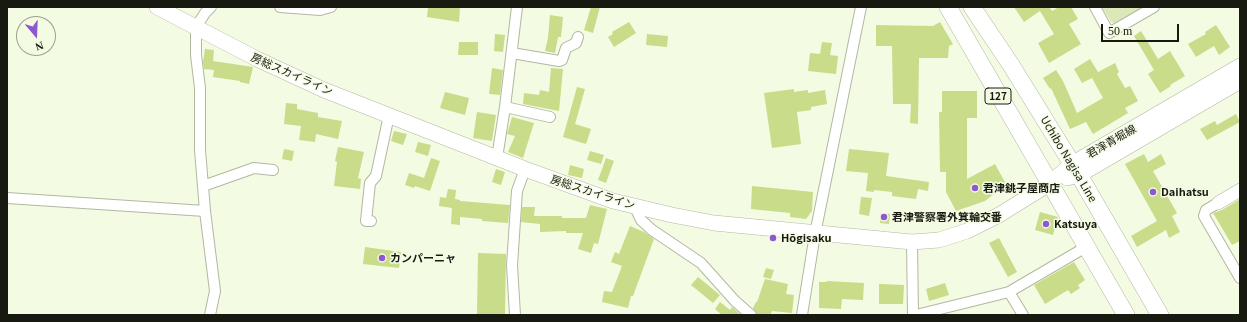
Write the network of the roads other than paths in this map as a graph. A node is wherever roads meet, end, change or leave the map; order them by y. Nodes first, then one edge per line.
1 (157, 7) edge
2 (211, 7) edge
3 (280, 7) edge
4 (331, 7) edge
5 (517, 7) edge
6 (861, 7) edge
7 (948, 7) edge
8 (972, 7) edge
9 (1095, 7) edge
10 (1154, 7) edge
11 (196, 27) junction
12 (578, 37) dead end
13 (512, 53) junction
14 (1240, 66) edge
15 (1240, 81) edge
16 (505, 107) junction
17 (389, 115) junction
18 (550, 117) dead end
19 (497, 158) junction
20 (525, 169) junction
21 (1076, 169) junction
22 (273, 170) dead end
23 (1049, 184) junction
24 (203, 186) junction
25 (1240, 190) edge
26 (7, 198) edge
27 (1218, 203) joint
28 (635, 207) junction
29 (205, 211) junction
30 (371, 221) dead end
31 (815, 234) junction
32 (912, 242) junction
33 (1086, 247) junction
34 (1240, 278) edge
35 (1010, 292) junction
36 (210, 315) edge
37 (515, 315) edge
38 (751, 315) edge
39 (802, 315) edge
40 (913, 315) edge
41 (916, 315) edge
42 (1023, 315) edge
43 (1126, 315) edge
44 (1160, 315) edge

1 - 11 main road, 房総スカイライン
2 - 11 street
3 - 4 street
5 - 13 street
6 - 31 street
7 - 23 highway, 127
8 - 21 highway, Uchibo Nagisa Line / 127
9 - 10 street
11 - 17 main road, 房総スカイライン
11 - 24 street
12 - 13 street
13 - 16 street
14 - 21 main road, 君津青堀線
15 - 21 main road, 君津青堀線
16 - 18 street
16 - 19 street
17 - 19 main road, 房総スカイライン
17 - 30 street
19 - 20 main road, 房総スカイライン
20 - 28 main road, 房総スカイライン
20 - 37 street
21 - 23 main road, 君津青堀線
21 - 44 highway, Uchibo Nagisa Line / 127
22 - 24 street
23 - 32 main road, 房総スカイライン
23 - 33 highway, 127
24 - 29 street
25 - 27 street
26 - 29 street
27 - 34 street
28 - 31 main road, 房総スカイライン
28 - 38 street
29 - 36 street
31 - 32 main road, 房総スカイライン
31 - 39 street
32 - 40 street
33 - 35 street
33 - 43 highway, 127
35 - 41 street
35 - 42 street

